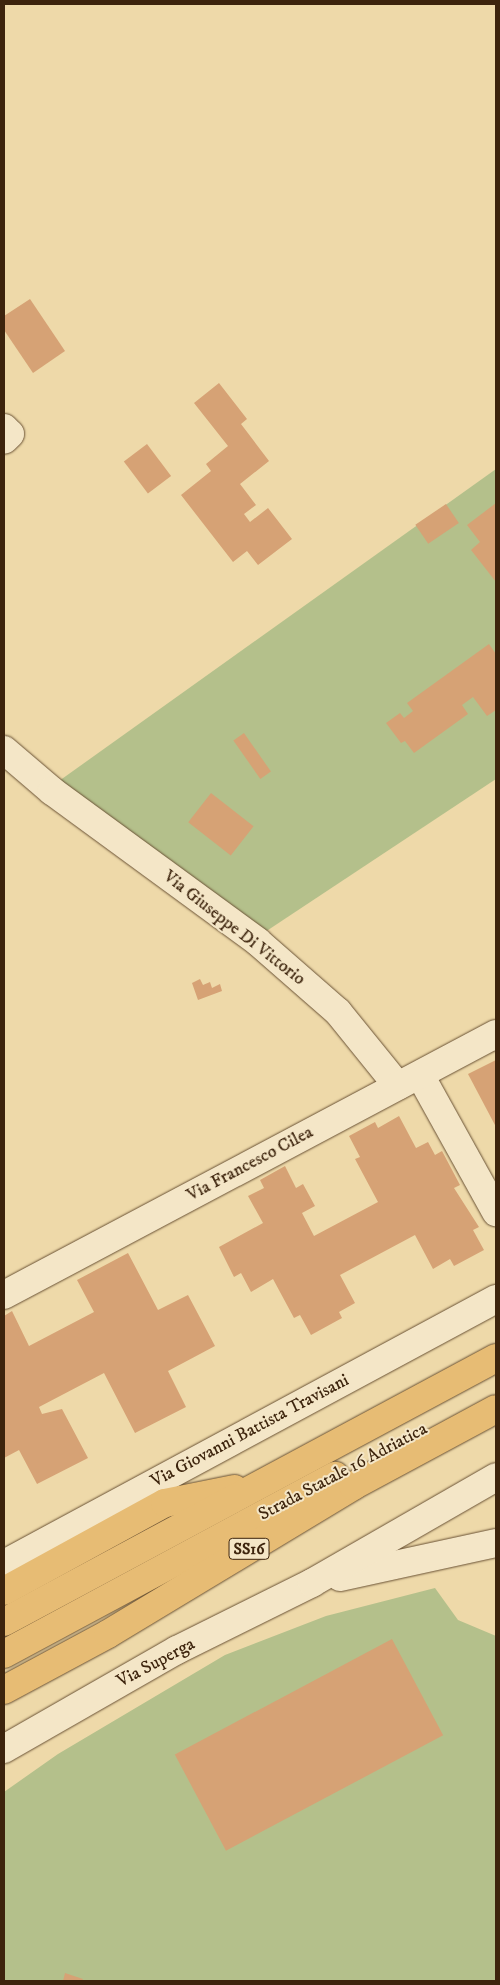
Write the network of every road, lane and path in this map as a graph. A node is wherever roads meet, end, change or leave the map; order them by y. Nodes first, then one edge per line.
1 (4, 428) edge
2 (4, 440) edge
3 (4, 750) edge
4 (496, 1034) edge
5 (409, 1080) junction
6 (496, 1212) edge
7 (4, 1295) edge
8 (496, 1299) edge
9 (496, 1358) edge
10 (496, 1390) edge
11 (496, 1409) edge
12 (496, 1477) edge
13 (263, 1484) junction
14 (496, 1543) edge
15 (4, 1564) edge
16 (312, 1583) junction
17 (4, 1592) edge
18 (4, 1622) edge
19 (4, 1654) edge
20 (4, 1690) edge
21 (4, 1749) edge

1 - 2 street
3 - 5 street, Via Giuseppe Di Vittorio
4 - 5 street, Via Francesco Cilea
5 - 6 street, Via Giuseppe Di Vittorio
5 - 7 street, Via Francesco Cilea
8 - 15 street, Via Giovanni Battista Travisani
9 - 13 highway, Strada Statale 16 Adriatica
10 - 19 highway, Strada Statale 16 Adriatica / SS16
11 - 20 highway, SS16
12 - 16 street, Via Superga
13 - 17 highway
13 - 18 highway, Strada Statale 16 Adriatica
14 - 16 street, Via Superga
16 - 21 street, Via Superga

